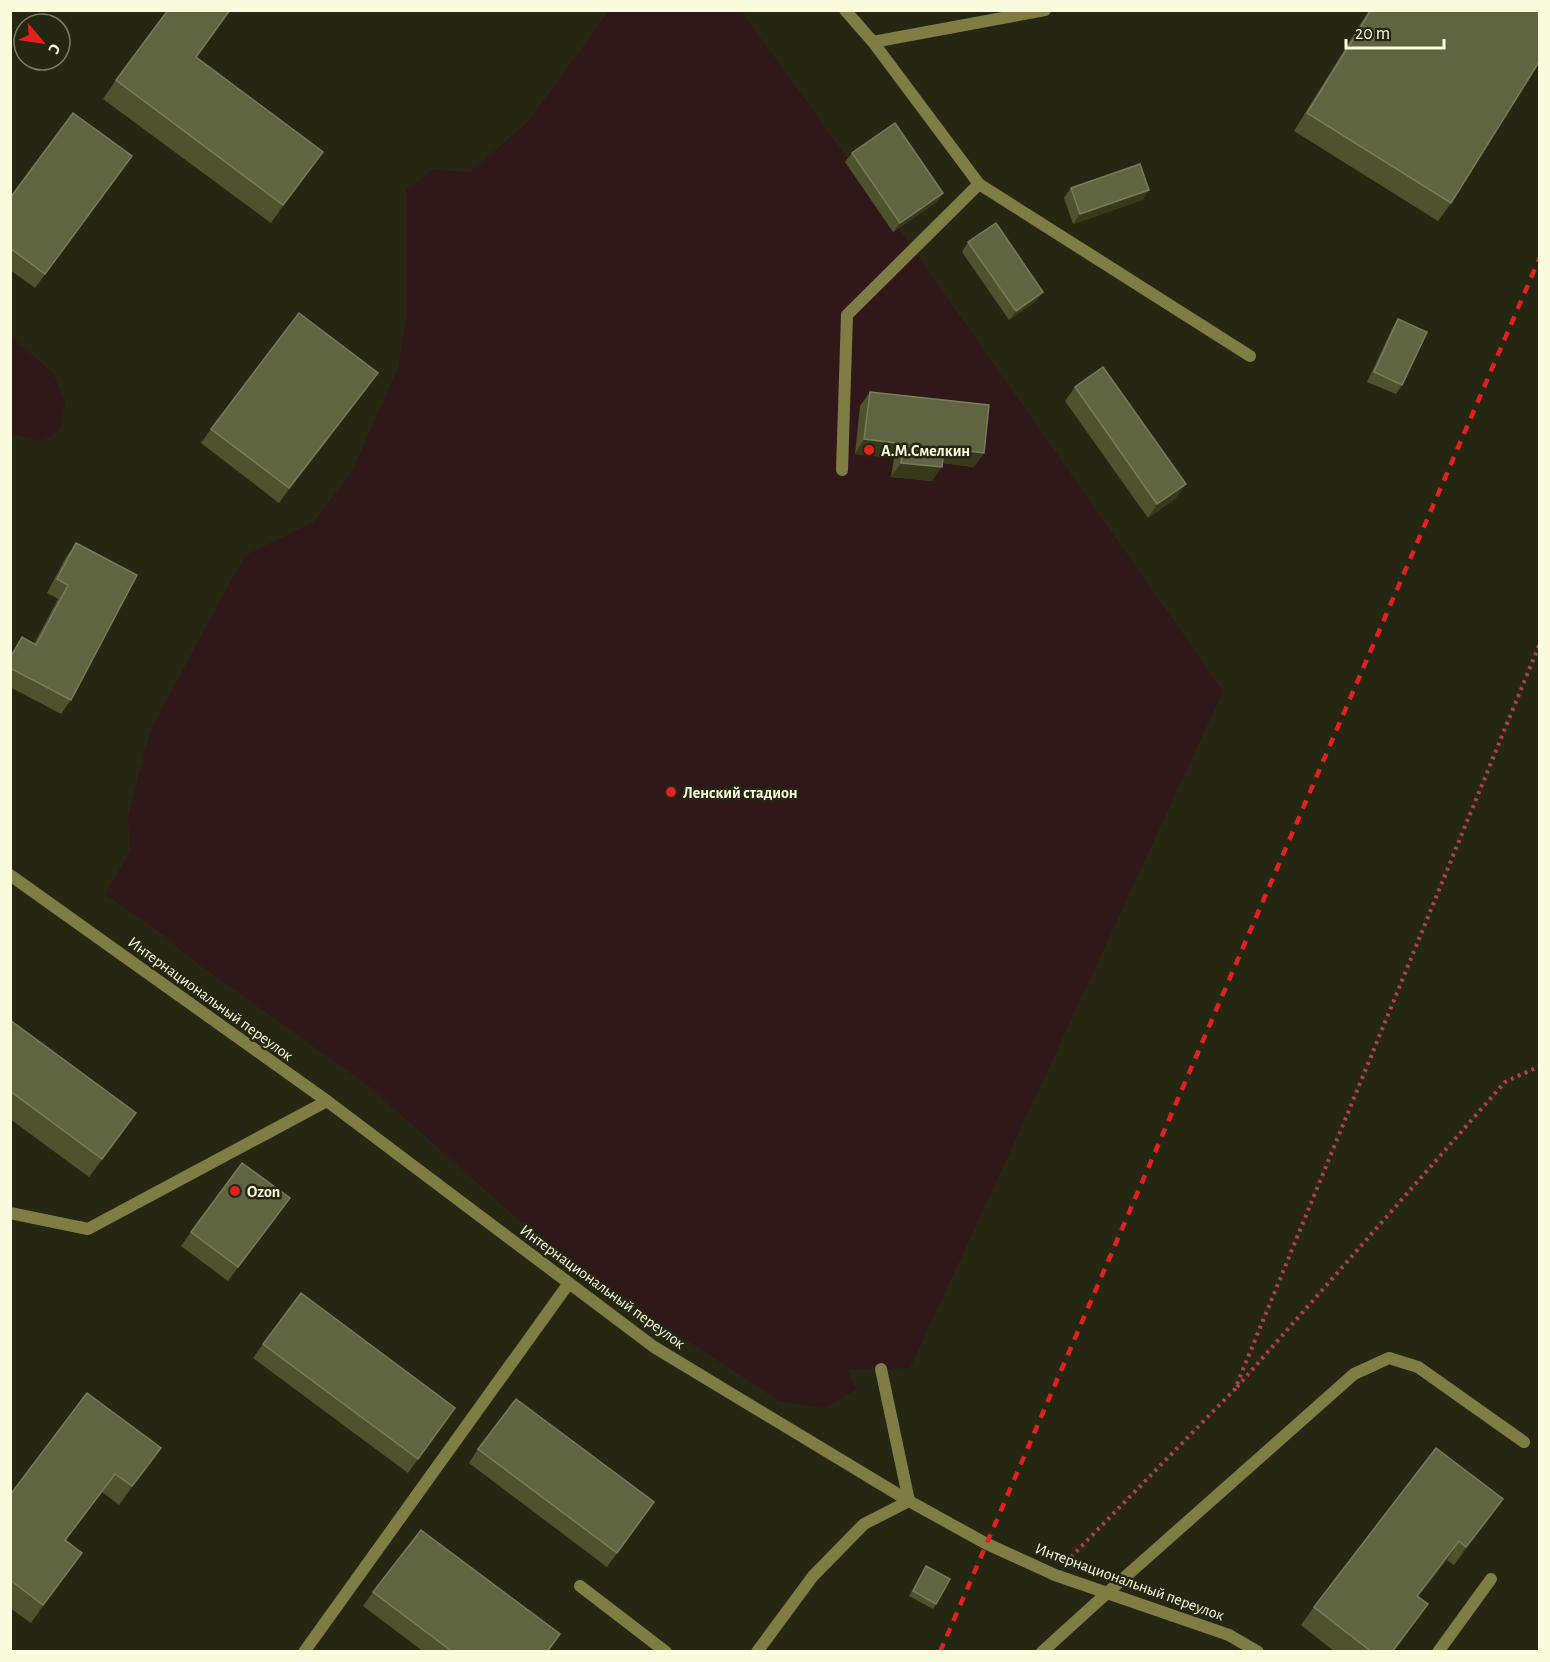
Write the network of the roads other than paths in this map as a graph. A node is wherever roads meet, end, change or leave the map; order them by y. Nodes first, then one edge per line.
1 (845, 10) edge
2 (1045, 10) edge
3 (873, 42) junction
4 (979, 184) junction
5 (1250, 356) dead end
6 (842, 470) dead end
7 (10, 875) edge
8 (327, 1101) junction
9 (10, 1213) edge
10 (569, 1283) junction
11 (881, 1369) dead end
12 (1524, 1442) dead end
13 (909, 1501) junction
14 (1491, 1579) dead end
15 (580, 1586) dead end
16 (1107, 1593) junction
17 (304, 1652) edge
18 (666, 1652) edge
19 (757, 1652) edge
20 (1042, 1652) edge
21 (1258, 1652) edge
22 (1438, 1652) edge

1 - 3 street
2 - 3 street
3 - 4 street
4 - 5 street
4 - 6 street
7 - 8 street, Интернациональный переулок
8 - 9 street
8 - 10 street, Интернациональный переулок
10 - 13 street, Интернациональный переулок
10 - 17 street
11 - 13 street
12 - 16 street
13 - 16 street, Интернациональный переулок
13 - 19 street
14 - 22 street
15 - 18 street
16 - 20 street
16 - 21 street, Интернациональный переулок

